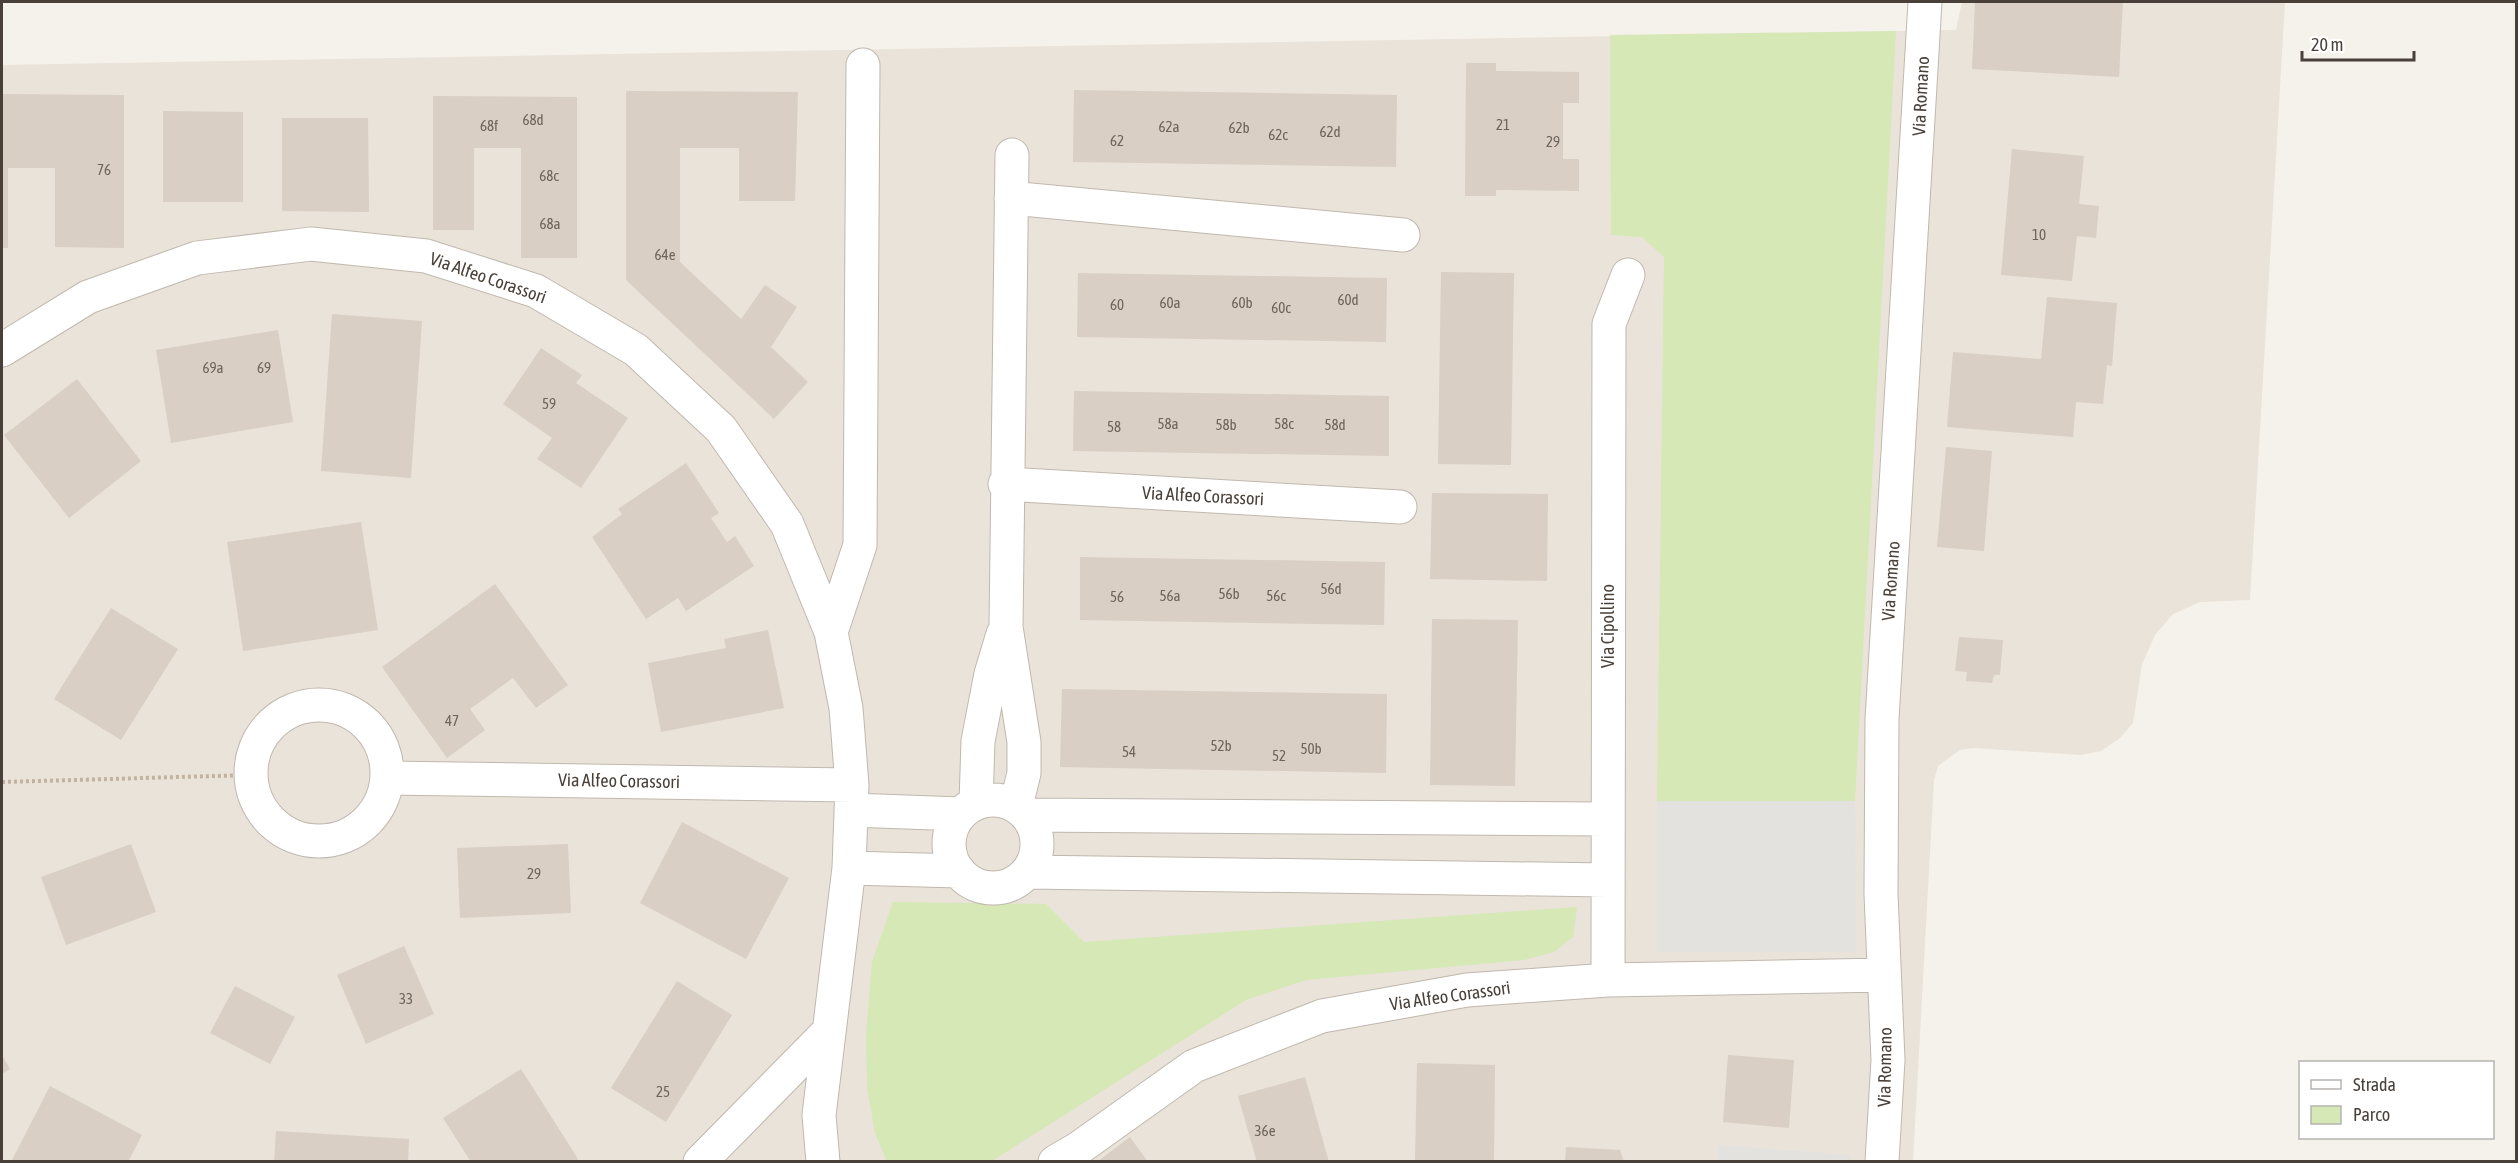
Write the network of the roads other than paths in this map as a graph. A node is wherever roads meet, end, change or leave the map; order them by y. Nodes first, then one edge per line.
1 (1925, 2) edge
2 (862, 65) dead end
3 (1011, 155) dead end
4 (1011, 198) junction
5 (1403, 235) dead end
6 (1628, 275) dead end
7 (2, 350) edge
8 (1005, 484) junction
9 (1400, 507) dead end
10 (1006, 627) junction
11 (831, 632) junction
12 (387, 777) junction
13 (851, 797) junction
14 (969, 809) junction
15 (1022, 811) junction
16 (1608, 819) junction
17 (849, 868) junction
18 (959, 871) junction
19 (1027, 872) junction
20 (1607, 880) junction
21 (1884, 975) junction
22 (1608, 980) junction
23 (829, 1031) junction
24 (700, 1161) edge
25 (823, 1161) edge
26 (1055, 1161) edge
27 (1882, 1161) edge

1 - 21 street, Via Romano
2 - 11 street, Via Alfeo Corassori
3 - 4 street
4 - 5 street
4 - 8 street
6 - 16 street, Via Cipollino
7 - 11 street, Via Alfeo Corassori
8 - 9 street, Via Alfeo Corassori
8 - 10 street
10 - 14 street
10 - 15 street
11 - 13 street, Via Alfeo Corassori
12 - 12 street
12 - 13 street, Via Alfeo Corassori
13 - 14 street, Via Alfeo Corassori
13 - 17 street, Via Alfeo Corassori
14 - 15 street, Via Alfeo Corassori
14 - 18 street
15 - 16 street, Via Alfeo Corassori
15 - 19 street
16 - 20 street, Via Cipollino
17 - 18 street
17 - 23 street, Via Alfeo Corassori
18 - 19 street
19 - 20 street
20 - 22 street, Via Cipollino
21 - 22 street, Via Alfeo Corassori
21 - 27 street, Via Romano
22 - 26 street, Via Alfeo Corassori
23 - 24 street
23 - 25 street, Via Alfeo Corassori

